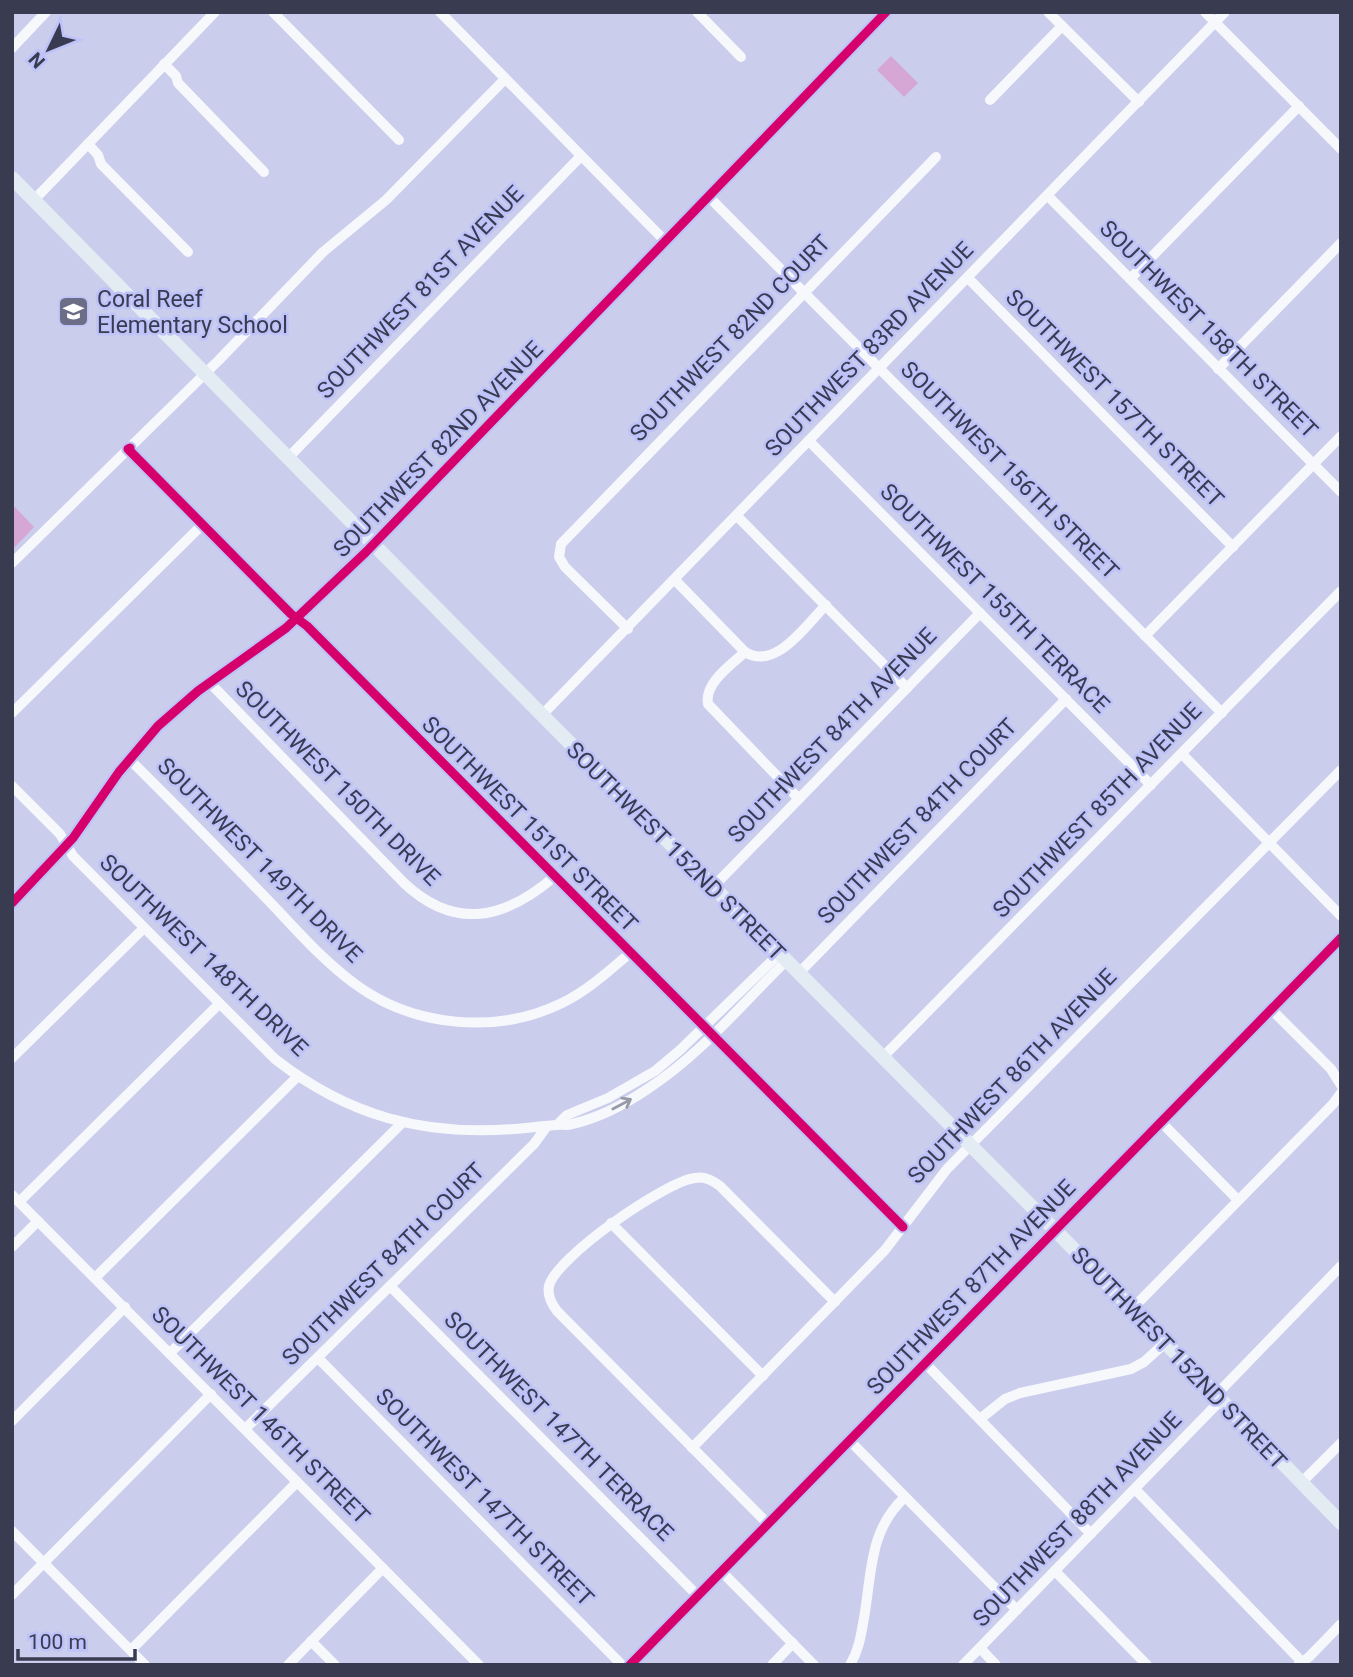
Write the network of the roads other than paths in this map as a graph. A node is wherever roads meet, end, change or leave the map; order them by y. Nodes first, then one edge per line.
1 (46, 12) edge
2 (215, 12) edge
3 (273, 12) edge
4 (440, 12) edge
5 (697, 12) edge
6 (886, 12) edge
7 (1048, 12) edge
8 (1205, 12) edge
9 (1225, 12) edge
10 (1215, 23) junction
11 (1062, 26) junction
12 (12, 48) edge
13 (741, 57) dead end
14 (162, 67) junction
15 (505, 79) junction
16 (990, 100) dead end
17 (1139, 102) junction
18 (1299, 106) junction
19 (399, 140) dead end
20 (84, 148) junction
21 (1341, 149) edge
22 (581, 156) junction
23 (936, 157) dead end
24 (264, 172) dead end
25 (12, 178) edge
26 (1048, 196) junction
27 (709, 197) junction
28 (34, 200) junction
29 (665, 241) junction
30 (1341, 243) edge
31 (188, 252) dead end
32 (968, 278) junction
33 (1130, 279) junction
34 (804, 292) junction
35 (880, 368) junction
36 (1218, 369) junction
37 (204, 373) junction
38 (1341, 436) edge
39 (809, 441) junction
40 (128, 449) junction
41 (289, 457) junction
42 (1313, 464) junction
43 (1341, 492) edge
44 (737, 516) junction
45 (203, 524) junction
46 (374, 544) junction
47 (1233, 547) junction
48 (12, 563) edge
49 (675, 580) junction
50 (1341, 591) edge
51 (826, 605) junction
52 (980, 613) junction
53 (297, 619) junction
54 (628, 629) junction
55 (1145, 636) junction
56 (745, 652) junction
57 (210, 683) junction
58 (907, 688) junction
59 (1066, 699) junction
60 (12, 713) edge
61 (1222, 713) junction
62 (542, 715) junction
63 (1182, 754) junction
64 (129, 759) junction
65 (1341, 770) edge
66 (1151, 785) junction
67 (12, 786) edge
68 (799, 799) junction
69 (1268, 843) junction
70 (67, 846) junction
71 (554, 877) junction
72 (713, 887) junction
73 (12, 903) edge
74 (1341, 916) edge
75 (144, 928) junction
76 (1341, 938) edge
77 (630, 953) junction
78 (782, 957) junction
79 (799, 973) junction
80 (219, 1004) junction
81 (1271, 1009) junction
82 (708, 1031) junction
83 (12, 1058) edge
84 (883, 1058) junction
85 (298, 1076) junction
86 (1341, 1084) edge
87 (1341, 1093) edge
88 (1160, 1121) junction
89 (402, 1123) junction
90 (553, 1125) junction
91 (970, 1146) junction
92 (16, 1198) edge
93 (1238, 1200) junction
94 (38, 1221) junction
95 (611, 1223) junction
96 (903, 1227) junction
97 (1055, 1230) junction
98 (12, 1247) edge
99 (1341, 1265) edge
100 (95, 1278) junction
101 (390, 1286) junction
102 (835, 1302) junction
103 (125, 1307) junction
104 (1132, 1308) junction
105 (1165, 1343) junction
106 (170, 1353) junction
107 (318, 1358) junction
108 (924, 1362) junction
109 (763, 1376) junction
110 (211, 1394) junction
111 (1218, 1399) junction
112 (980, 1419) junction
113 (12, 1421) edge
114 (245, 1429) junction
115 (849, 1440) junction
116 (1341, 1443) edge
117 (692, 1448) junction
118 (297, 1482) junction
119 (1301, 1483) junction
120 (1135, 1489) junction
121 (905, 1497) junction
122 (768, 1523) junction
123 (1341, 1523) edge
124 (12, 1531) edge
125 (1091, 1534) junction
126 (45, 1563) junction
127 (383, 1568) junction
128 (721, 1571) junction
129 (1055, 1571) junction
130 (12, 1595) edge
131 (697, 1595) junction
132 (1017, 1611) junction
133 (1341, 1624) edge
134 (311, 1641) junction
135 (793, 1643) junction
136 (979, 1648) junction
137 (131, 1650) junction
138 (1300, 1663) edge
139 (145, 1665) edge
140 (288, 1665) edge
141 (335, 1665) edge
142 (479, 1665) edge
143 (622, 1665) edge
144 (630, 1665) edge
145 (772, 1665) edge
146 (814, 1665) edge
147 (850, 1665) edge
148 (963, 1665) edge
149 (996, 1665) edge
150 (1147, 1665) edge

1 - 12 street
2 - 14 street
3 - 19 street
4 - 15 street
5 - 13 street
6 - 27 street, SOUTHWEST 82ND AVENUE
7 - 11 street
8 - 10 street
9 - 10 street, SOUTHWEST 83RD AVENUE
10 - 17 street, SOUTHWEST 83RD AVENUE
10 - 18 street
11 - 16 street
11 - 17 street
14 - 20 street
14 - 24 street
15 - 22 street
15 - 37 street
17 - 26 street, SOUTHWEST 83RD AVENUE
18 - 21 street
18 - 33 street
20 - 28 street
20 - 31 street
22 - 29 street
22 - 41 street, SOUTHWEST 81ST AVENUE
23 - 34 street, SOUTHWEST 82ND COURT
25 - 28 main road, SOUTHWEST 152ND STREET
26 - 32 street, SOUTHWEST 83RD AVENUE
26 - 33 street, SOUTHWEST 158TH STREET
27 - 29 street, SOUTHWEST 82ND AVENUE
27 - 34 street, SOUTHWEST 156TH STREET
28 - 37 main road, SOUTHWEST 152ND STREET
29 - 46 street, SOUTHWEST 82ND AVENUE
30 - 36 street
32 - 35 street, SOUTHWEST 83RD AVENUE
32 - 47 street, SOUTHWEST 157TH STREET
33 - 36 street, SOUTHWEST 158TH STREET
34 - 35 street, SOUTHWEST 156TH STREET
34 - 54 street, SOUTHWEST 82ND COURT
35 - 39 street, SOUTHWEST 83RD AVENUE
35 - 55 street, SOUTHWEST 156TH STREET
36 - 42 street, SOUTHWEST 158TH STREET
37 - 40 street
37 - 41 main road, SOUTHWEST 152ND STREET
38 - 42 street
39 - 44 street, SOUTHWEST 83RD AVENUE
39 - 52 street, SOUTHWEST 155TH TERRACE
40 - 45 street, SOUTHWEST 151ST STREET
40 - 48 street
41 - 46 main road, SOUTHWEST 152ND STREET
42 - 43 street, SOUTHWEST 158TH STREET
42 - 47 street
44 - 49 street, SOUTHWEST 83RD AVENUE
44 - 51 street
45 - 53 street, SOUTHWEST 151ST STREET
45 - 60 street
46 - 53 street, SOUTHWEST 82ND AVENUE
46 - 62 main road, SOUTHWEST 152ND STREET
47 - 55 street
49 - 54 street, SOUTHWEST 83RD AVENUE
49 - 56 street
50 - 61 street, SOUTHWEST 85TH AVENUE
51 - 56 street
51 - 58 street
52 - 58 street, SOUTHWEST 84TH AVENUE
52 - 59 street, SOUTHWEST 155TH TERRACE
53 - 57 street, SOUTHWEST 82ND AVENUE
53 - 71 street, SOUTHWEST 151ST STREET
54 - 62 street, SOUTHWEST 83RD AVENUE
55 - 61 street, SOUTHWEST 156TH STREET
56 - 68 street
57 - 64 street, SOUTHWEST 82ND AVENUE
57 - 71 street, SOUTHWEST 150TH DRIVE
58 - 68 street, SOUTHWEST 84TH AVENUE
59 - 66 street, SOUTHWEST 155TH TERRACE
59 - 79 street, SOUTHWEST 84TH COURT
61 - 63 street, SOUTHWEST 85TH AVENUE
62 - 72 main road, SOUTHWEST 152ND STREET
63 - 66 street, SOUTHWEST 85TH AVENUE
63 - 69 street
64 - 70 street, SOUTHWEST 82ND AVENUE
64 - 77 street, SOUTHWEST 149TH DRIVE
65 - 69 street, SOUTHWEST 86TH AVENUE
66 - 84 street, SOUTHWEST 85TH AVENUE
67 - 70 street, SOUTHWEST 148TH DRIVE
68 - 72 street, SOUTHWEST 84TH AVENUE
69 - 74 street
69 - 91 street, SOUTHWEST 86TH AVENUE
70 - 73 street, SOUTHWEST 82ND AVENUE
70 - 75 street, SOUTHWEST 148TH DRIVE
71 - 77 street, SOUTHWEST 151ST STREET
72 - 78 main road, SOUTHWEST 152ND STREET
75 - 80 street, SOUTHWEST 148TH DRIVE
75 - 83 street
76 - 81 street, SOUTHWEST 87TH AVENUE
77 - 82 street, SOUTHWEST 151ST STREET
78 - 79 main road, SOUTHWEST 152ND STREET
78 - 82 street
79 - 84 main road, SOUTHWEST 152ND STREET
80 - 85 street, SOUTHWEST 148TH DRIVE
80 - 92 street
81 - 86 street
81 - 88 street, SOUTHWEST 87TH AVENUE
82 - 90 street
82 - 96 street, SOUTHWEST 151ST STREET
84 - 91 main road, SOUTHWEST 152ND STREET
85 - 89 street, SOUTHWEST 148TH DRIVE
85 - 100 street
87 - 93 street
88 - 93 street
88 - 97 street, SOUTHWEST 87TH AVENUE
89 - 90 street, SOUTHWEST 148TH DRIVE
89 - 106 street
90 - 101 street, SOUTHWEST 84TH COURT
91 - 96 street, SOUTHWEST 86TH AVENUE
91 - 97 main road, SOUTHWEST 152ND STREET
92 - 94 street, SOUTHWEST 146TH STREET
93 - 104 street
94 - 98 street
94 - 100 street, SOUTHWEST 146TH STREET
95 - 102 street
95 - 109 street
95 - 117 street
96 - 102 street, SOUTHWEST 86TH AVENUE
97 - 104 main road, SOUTHWEST 152ND STREET
97 - 108 street, SOUTHWEST 87TH AVENUE
99 - 111 street, SOUTHWEST 88TH AVENUE
100 - 103 street, SOUTHWEST 146TH STREET
101 - 107 street, SOUTHWEST 84TH COURT
101 - 131 street, SOUTHWEST 147TH TERRACE
102 - 109 street, SOUTHWEST 86TH AVENUE
103 - 106 street, SOUTHWEST 146TH STREET
103 - 113 street
104 - 105 main road, SOUTHWEST 152ND STREET
105 - 111 main road, SOUTHWEST 152ND STREET
105 - 112 street
106 - 110 street, SOUTHWEST 146TH STREET
107 - 114 street, SOUTHWEST 84TH COURT
107 - 143 street, SOUTHWEST 147TH STREET
108 - 112 street
108 - 115 street, SOUTHWEST 87TH AVENUE
109 - 117 street, SOUTHWEST 86TH AVENUE
110 - 114 street, SOUTHWEST 146TH STREET
110 - 126 street
111 - 119 main road, SOUTHWEST 152ND STREET
111 - 120 street, SOUTHWEST 88TH AVENUE
112 - 125 street
114 - 118 street, SOUTHWEST 146TH STREET
115 - 121 street
115 - 122 street, SOUTHWEST 87TH AVENUE
116 - 119 street
117 - 122 street
118 - 127 street, SOUTHWEST 146TH STREET
118 - 137 street
119 - 123 main road, SOUTHWEST 152ND STREET
120 - 125 street, SOUTHWEST 88TH AVENUE
120 - 138 street
121 - 132 street
121 - 147 street
122 - 128 street, SOUTHWEST 87TH AVENUE
124 - 126 street
125 - 129 street, SOUTHWEST 88TH AVENUE
126 - 130 street
126 - 137 street
127 - 134 street
127 - 142 street, SOUTHWEST 146TH STREET
128 - 131 street, SOUTHWEST 87TH AVENUE
128 - 135 street
129 - 132 street, SOUTHWEST 88TH AVENUE
129 - 150 street
131 - 144 street, SOUTHWEST 87TH AVENUE
132 - 136 street, SOUTHWEST 88TH AVENUE
133 - 138 street
134 - 140 street
134 - 141 street
135 - 145 street
135 - 146 street
136 - 148 street, SOUTHWEST 88TH AVENUE
136 - 149 street
137 - 139 street

